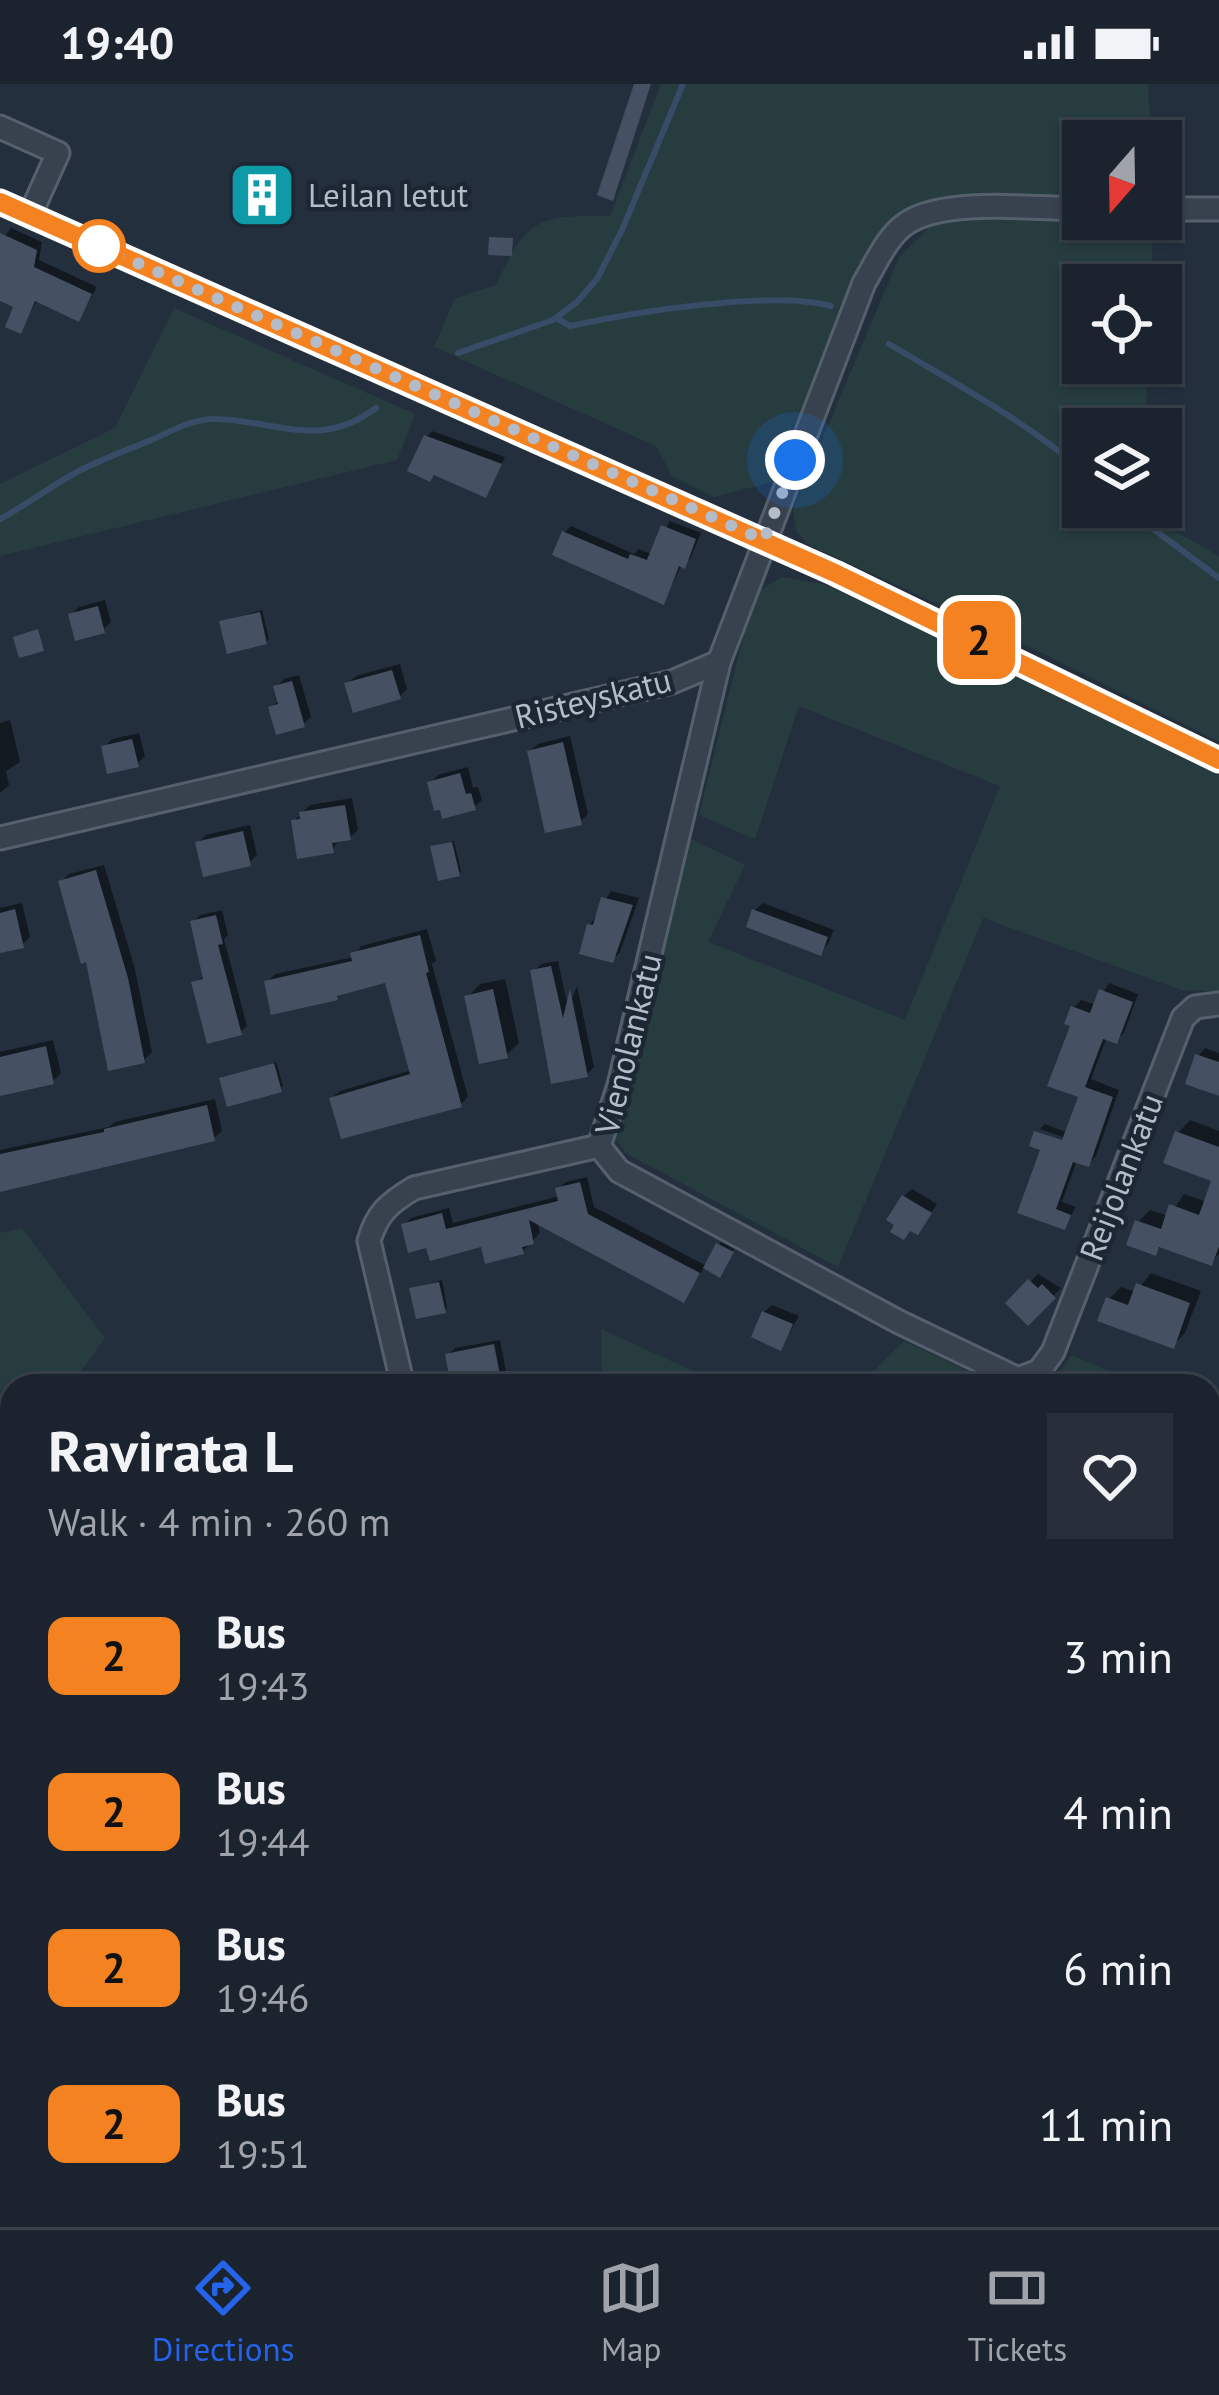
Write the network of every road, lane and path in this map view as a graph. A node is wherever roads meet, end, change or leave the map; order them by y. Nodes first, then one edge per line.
1 (0, 128) edge
2 (0, 202) edge
3 (1062, 209) edge
4 (1182, 209) edge
5 (1219, 209) edge
6 (30, 215) junction
7 (764, 540) junction
8 (719, 662) junction
9 (1219, 760) edge
10 (0, 838) edge
11 (1219, 1004) edge
12 (599, 1146) junction
13 (1039, 1371) joint
14 (400, 1374) edge
15 (1008, 1374) edge
16 (1031, 1374) edge

1 - 6 street
2 - 6 street
3 - 7 street
4 - 5 street
6 - 7 street
7 - 8 street
7 - 9 street
8 - 10 street, Risteyskatu
8 - 12 street, Vienolankatu
11 - 13 street, Reijolankatu
12 - 14 street
12 - 15 street, Vienolankatu
13 - 16 street, Vienolankatu

